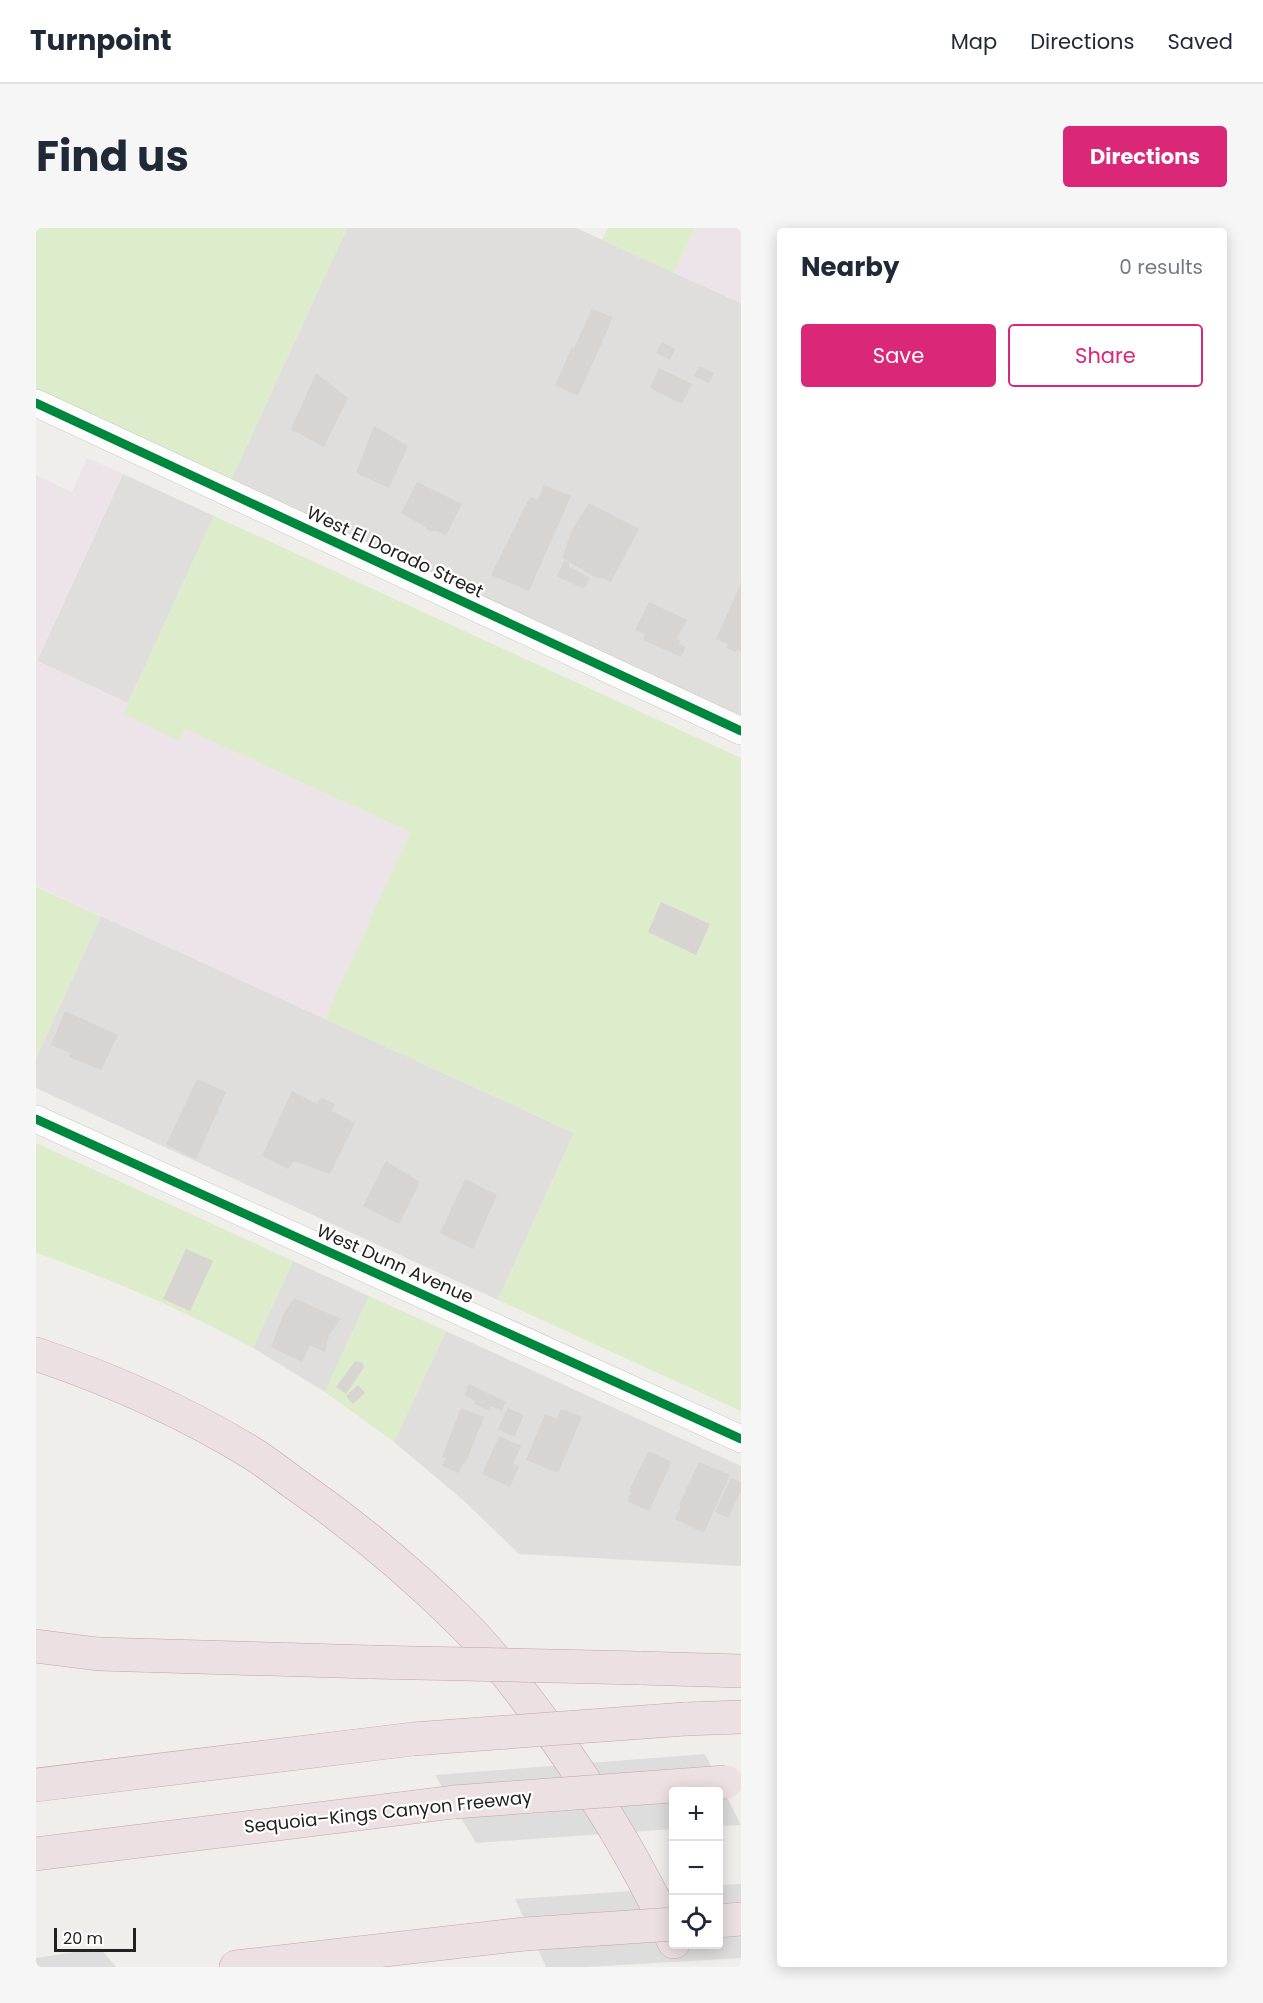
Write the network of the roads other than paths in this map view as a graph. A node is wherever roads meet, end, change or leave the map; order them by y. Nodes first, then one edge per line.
1 (36, 403) edge
2 (741, 731) edge
3 (36, 1119) edge
4 (36, 1354) edge
5 (741, 1439) edge
6 (36, 1646) edge
7 (741, 1671) edge
8 (741, 1717) edge
9 (733, 1782) edge
10 (36, 1785) edge
11 (36, 1854) edge
12 (741, 1919) edge
13 (723, 1921) edge
14 (669, 1924) edge
15 (669, 1932) edge
16 (676, 1949) edge
17 (236, 1967) edge
18 (684, 1967) edge

1 - 2 street, West El Dorado Street
3 - 5 street, West Dunn Avenue
4 - 15 highway
6 - 7 highway, bridge
8 - 10 highway, bridge
9 - 11 highway, Sequoia–Kings Canyon Freeway, bridge
12 - 13 highway
14 - 17 highway, bridge
16 - 18 highway

